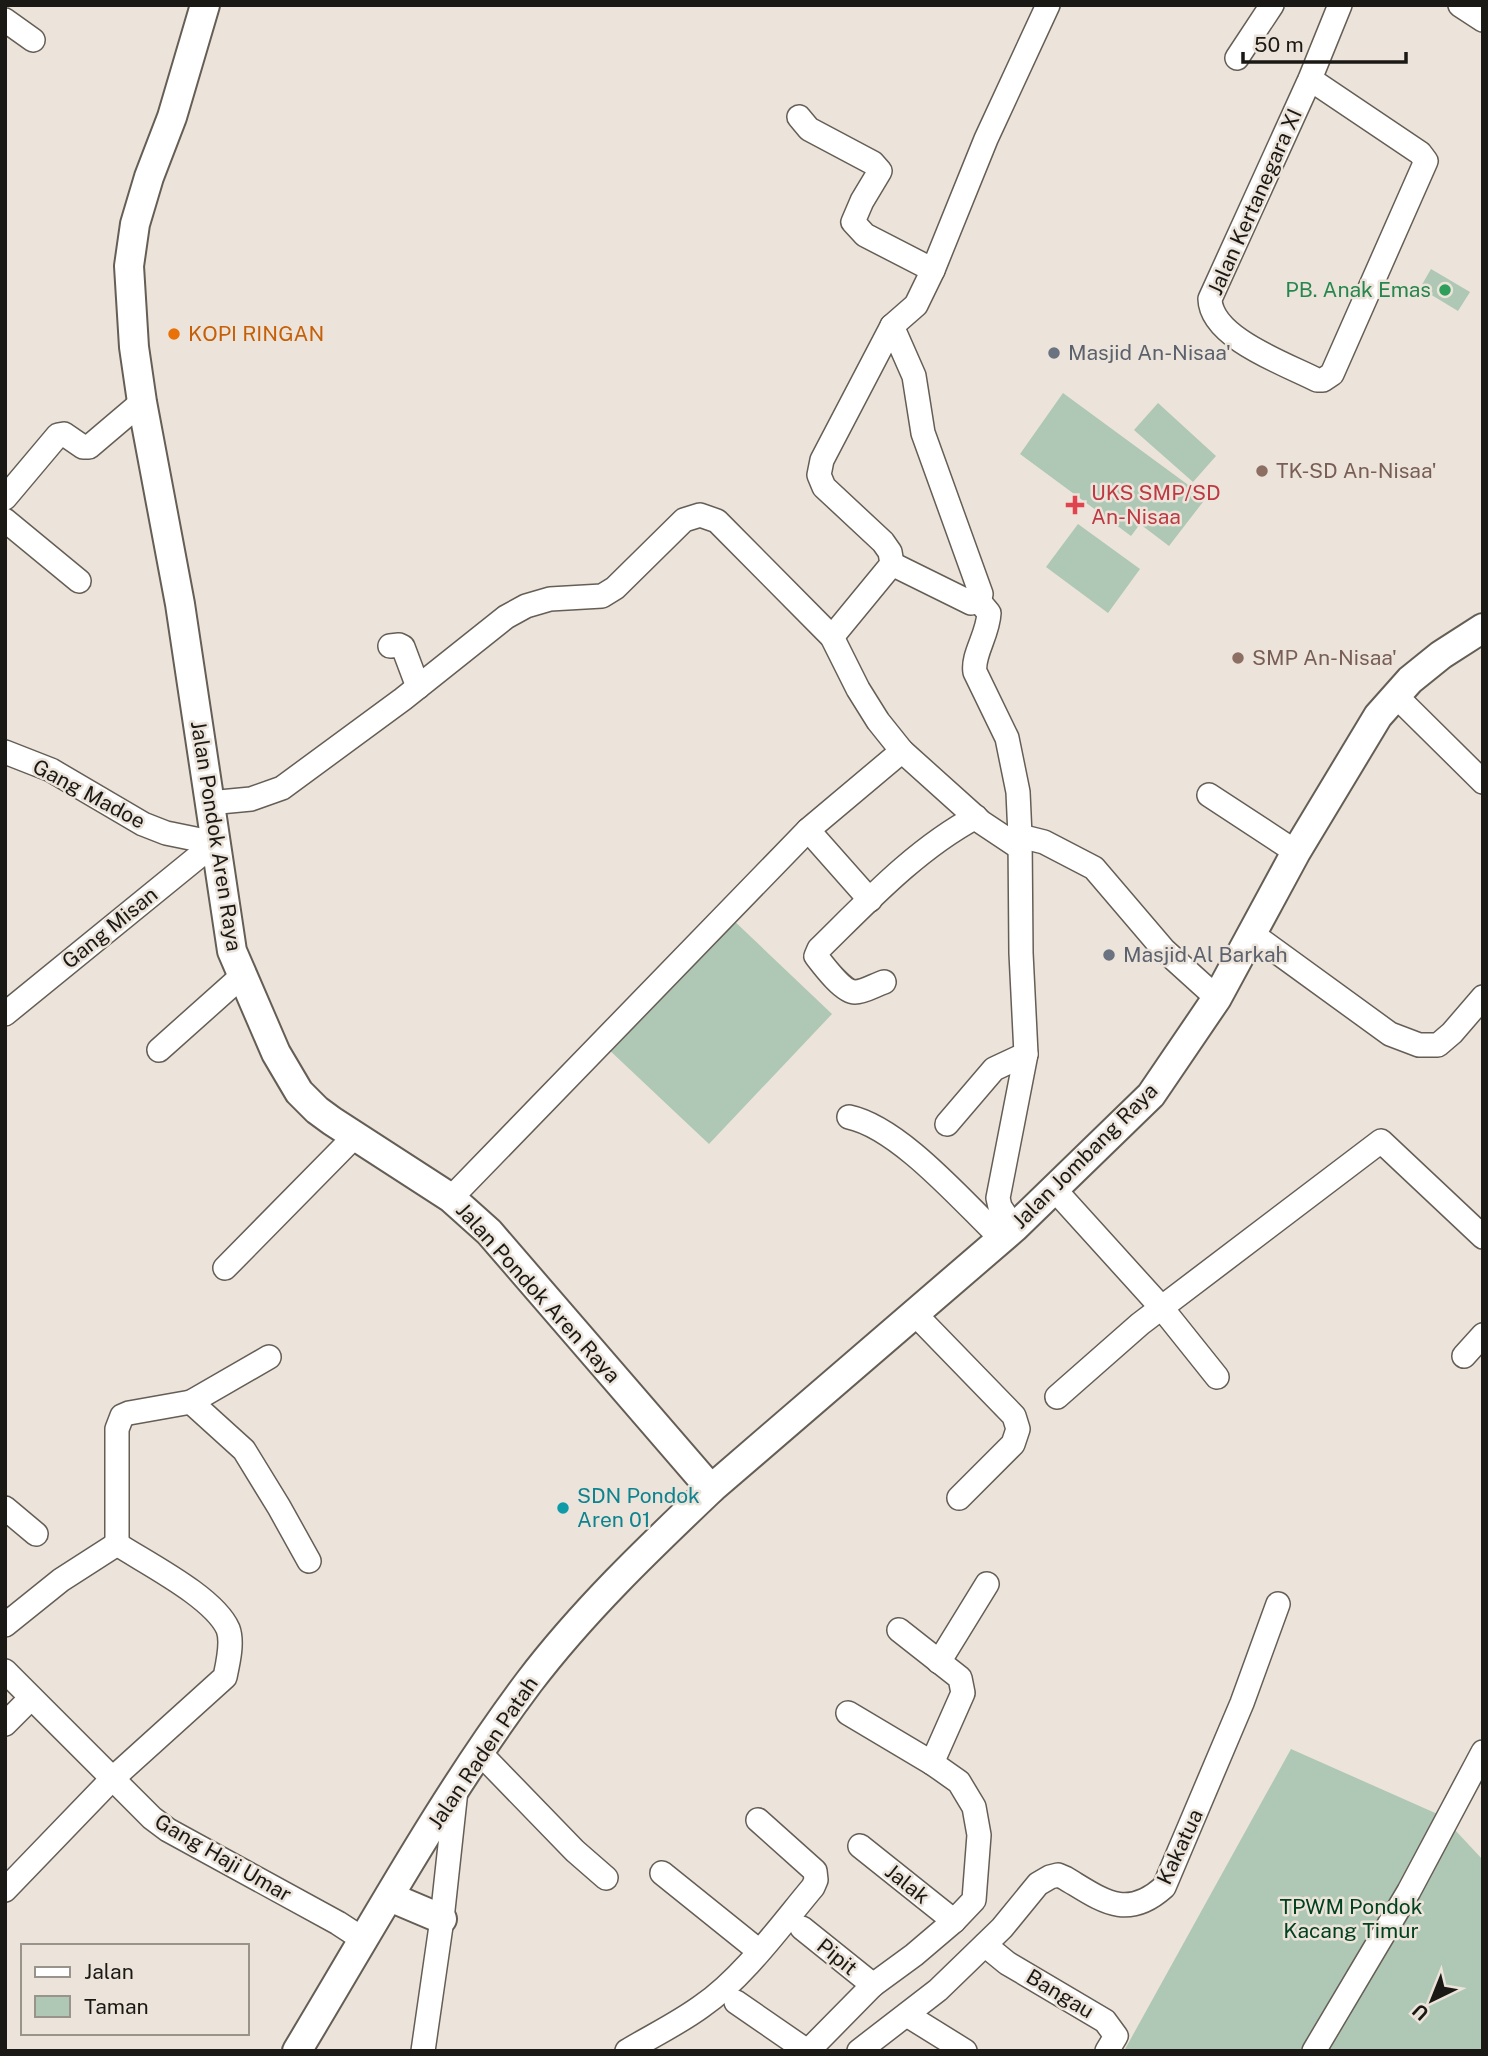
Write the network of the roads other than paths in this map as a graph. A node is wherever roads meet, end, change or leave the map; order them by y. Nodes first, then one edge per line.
1 (205, 5) edge
2 (1048, 5) edge
3 (1272, 5) edge
4 (1340, 5) edge
5 (1460, 5) edge
6 (5, 20) edge
7 (1483, 20) edge
8 (33, 40) dead end
9 (1237, 58) dead end
10 (1310, 79) junction
11 (799, 117) dead end
12 (933, 270) junction
13 (892, 327) junction
14 (142, 402) junction
15 (5, 498) edge
16 (5, 520) edge
17 (892, 564) junction
18 (79, 580) dead end
19 (979, 601) junction
20 (1483, 628) edge
21 (832, 637) junction
22 (390, 646) dead end
23 (418, 687) junction
24 (1396, 696) junction
25 (902, 751) junction
26 (5, 752) edge
27 (1483, 782) edge
28 (1209, 795) dead end
29 (209, 803) junction
30 (976, 817) junction
31 (808, 830) junction
32 (1020, 842) junction
33 (215, 843) junction
34 (1296, 852) junction
35 (870, 900) junction
36 (1251, 933) junction
37 (243, 975) junction
38 (884, 982) dead end
39 (1483, 997) edge
40 (1217, 998) junction
41 (5, 1014) edge
42 (159, 1050) dead end
43 (1026, 1055) junction
44 (849, 1117) dead end
45 (947, 1124) dead end
46 (355, 1136) junction
47 (1055, 1190) junction
48 (451, 1198) junction
49 (1007, 1233) junction
50 (1483, 1237) edge
51 (225, 1268) dead end
52 (1161, 1307) junction
53 (914, 1313) junction
54 (1483, 1335) edge
55 (1464, 1356) dead end
56 (269, 1357) dead end
57 (1217, 1377) dead end
58 (1057, 1396) dead end
59 (191, 1402) junction
60 (711, 1489) junction
61 (959, 1499) dead end
62 (5, 1508) edge
63 (36, 1534) dead end
64 (117, 1544) junction
65 (309, 1561) dead end
66 (987, 1584) dead end
67 (1278, 1604) dead end
68 (5, 1625) edge
69 (898, 1630) dead end
70 (939, 1662) junction
71 (5, 1671) edge
72 (31, 1698) junction
73 (848, 1713) dead end
74 (5, 1724) edge
75 (479, 1752) junction
76 (1483, 1752) edge
77 (932, 1763) junction
78 (111, 1780) junction
79 (457, 1784) junction
80 (758, 1820) dead end
81 (860, 1846) dead end
82 (662, 1873) dead end
83 (606, 1878) dead end
84 (5, 1890) edge
85 (390, 1897) junction
86 (442, 1919) junction
87 (987, 1920) junction
88 (954, 1921) junction
89 (802, 1928) dead end
90 (364, 1941) junction
91 (759, 1951) junction
92 (873, 1985) junction
93 (736, 2002) dead end
94 (907, 2015) junction
95 (297, 2051) edge
96 (423, 2051) edge
97 (627, 2051) edge
98 (808, 2051) edge
99 (859, 2051) edge
100 (965, 2051) edge
101 (1107, 2051) edge
102 (1314, 2051) edge

1 - 14 main road, Jalan Pondok Aren Raya
2 - 12 street
3 - 9 street
4 - 10 street
5 - 7 street
6 - 8 street
10 - 10 street, Jalan Kertanegara XI
11 - 12 street
12 - 13 street
13 - 17 street
13 - 19 street
14 - 15 street
14 - 29 main road, Jalan Pondok Aren Raya
16 - 18 street
17 - 19 street
17 - 21 street
19 - 32 street
20 - 24 main road, Jalan Jombang Raya
21 - 23 street
21 - 25 street
22 - 23 street
23 - 29 street
24 - 27 street
24 - 34 main road, Jalan Jombang Raya
25 - 30 street
25 - 31 street
26 - 33 street, Gang Madoe
28 - 34 street
29 - 33 main road, Jalan Pondok Aren Raya
30 - 32 street
30 - 35 street
31 - 35 street
31 - 48 street
32 - 40 street
32 - 43 street
33 - 37 main road, Jalan Pondok Aren Raya
33 - 41 street, Gang Misan
34 - 36 main road, Jalan Jombang Raya
35 - 38 street
36 - 39 street
36 - 40 main road, Jalan Jombang Raya
37 - 42 street
37 - 46 main road, Jalan Pondok Aren Raya
40 - 47 main road, Jalan Jombang Raya
43 - 45 street
43 - 49 street
44 - 49 street
46 - 48 main road, Jalan Pondok Aren Raya
46 - 51 street
47 - 49 main road, Jalan Jombang Raya
47 - 52 street
48 - 60 main road, Jalan Pondok Aren Raya
49 - 53 main road, Jalan Jombang Raya
50 - 52 street
52 - 57 street
52 - 58 street
53 - 60 main road, Jalan Jombang Raya
53 - 61 street
54 - 55 street
56 - 59 street
59 - 64 street
59 - 65 street
60 - 75 main road, Jalan Raden Patah
62 - 63 street
64 - 68 street
64 - 78 street
66 - 70 street
67 - 87 street, Kakatua
69 - 70 street
70 - 77 street
71 - 72 street, Gang Haji Umar
72 - 74 street
72 - 78 street, Gang Haji Umar
73 - 77 street
75 - 79 main road, Jalan Raden Patah
75 - 83 street
76 - 102 street
77 - 87 street
78 - 84 street
78 - 90 street, Gang Haji Umar
79 - 85 main road, Jalan Raden Patah
79 - 86 street
80 - 91 street
81 - 88 street, Jalak
82 - 91 street
85 - 86 main road
85 - 90 main road, Jalan Raden Patah
86 - 96 street
87 - 88 street
87 - 94 street, Kakatua
87 - 101 street, Bangau
88 - 92 street
89 - 92 street, Pipit
90 - 95 main road, Jalan Raden Patah
91 - 97 street
92 - 98 street
93 - 98 street
94 - 99 street, Kakatua
94 - 100 street

